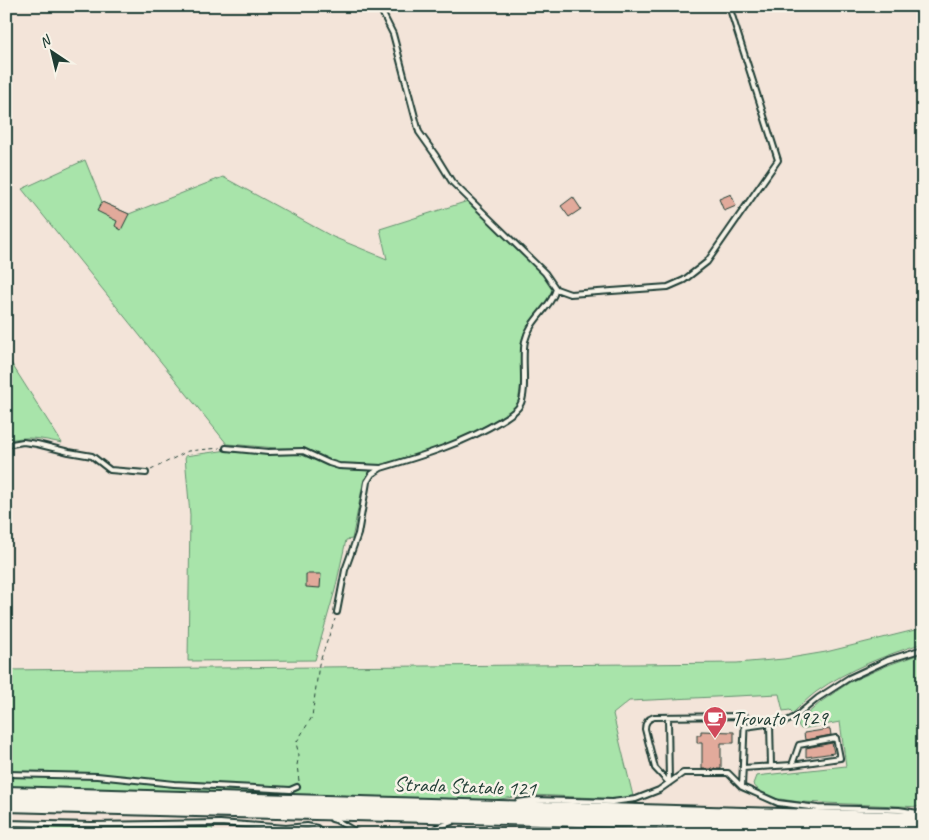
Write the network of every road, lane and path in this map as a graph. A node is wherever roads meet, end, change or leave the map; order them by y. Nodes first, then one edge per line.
1 (379, 6) edge
2 (729, 6) edge
3 (556, 288) junction
4 (6, 445) edge
5 (226, 448) joint
6 (381, 468) junction
7 (146, 473) joint
8 (337, 612) joint
9 (923, 649) edge
10 (668, 717) junction
11 (770, 724) junction
12 (745, 727) junction
13 (792, 764) junction
14 (772, 766) junction
15 (743, 768) junction
16 (6, 774) edge
17 (669, 783) junction
18 (297, 787) joint
19 (742, 787) junction
20 (6, 793) edge
21 (6, 805) edge
22 (483, 807) junction
23 (210, 810) junction
24 (923, 814) edge
25 (923, 819) edge
26 (578, 820) junction
27 (6, 823) edge
28 (923, 829) edge
29 (323, 834) edge
30 (358, 834) edge
31 (432, 834) edge

1 - 3 lane
2 - 3 lane
3 - 6 lane
4 - 7 lane
5 - 6 lane
5 - 7 path
6 - 8 lane
8 - 18 path
9 - 11 lane
10 - 12 lane
10 - 17 lane
10 - 17 lane
11 - 12 lane
11 - 14 lane
12 - 15 lane
13 - 13 lane
13 - 14 lane
14 - 15 lane
15 - 19 lane
16 - 18 lane
17 - 19 lane
17 - 22 lane
19 - 24 lane
20 - 22 main road, Strada Statale 121
21 - 23 main road, Strada Statale 121
22 - 25 main road, Strada Statale 121
23 - 26 main road, Strada Statale 121
23 - 30 lane
26 - 28 main road, Strada Statale 121
26 - 31 lane
27 - 29 lane

